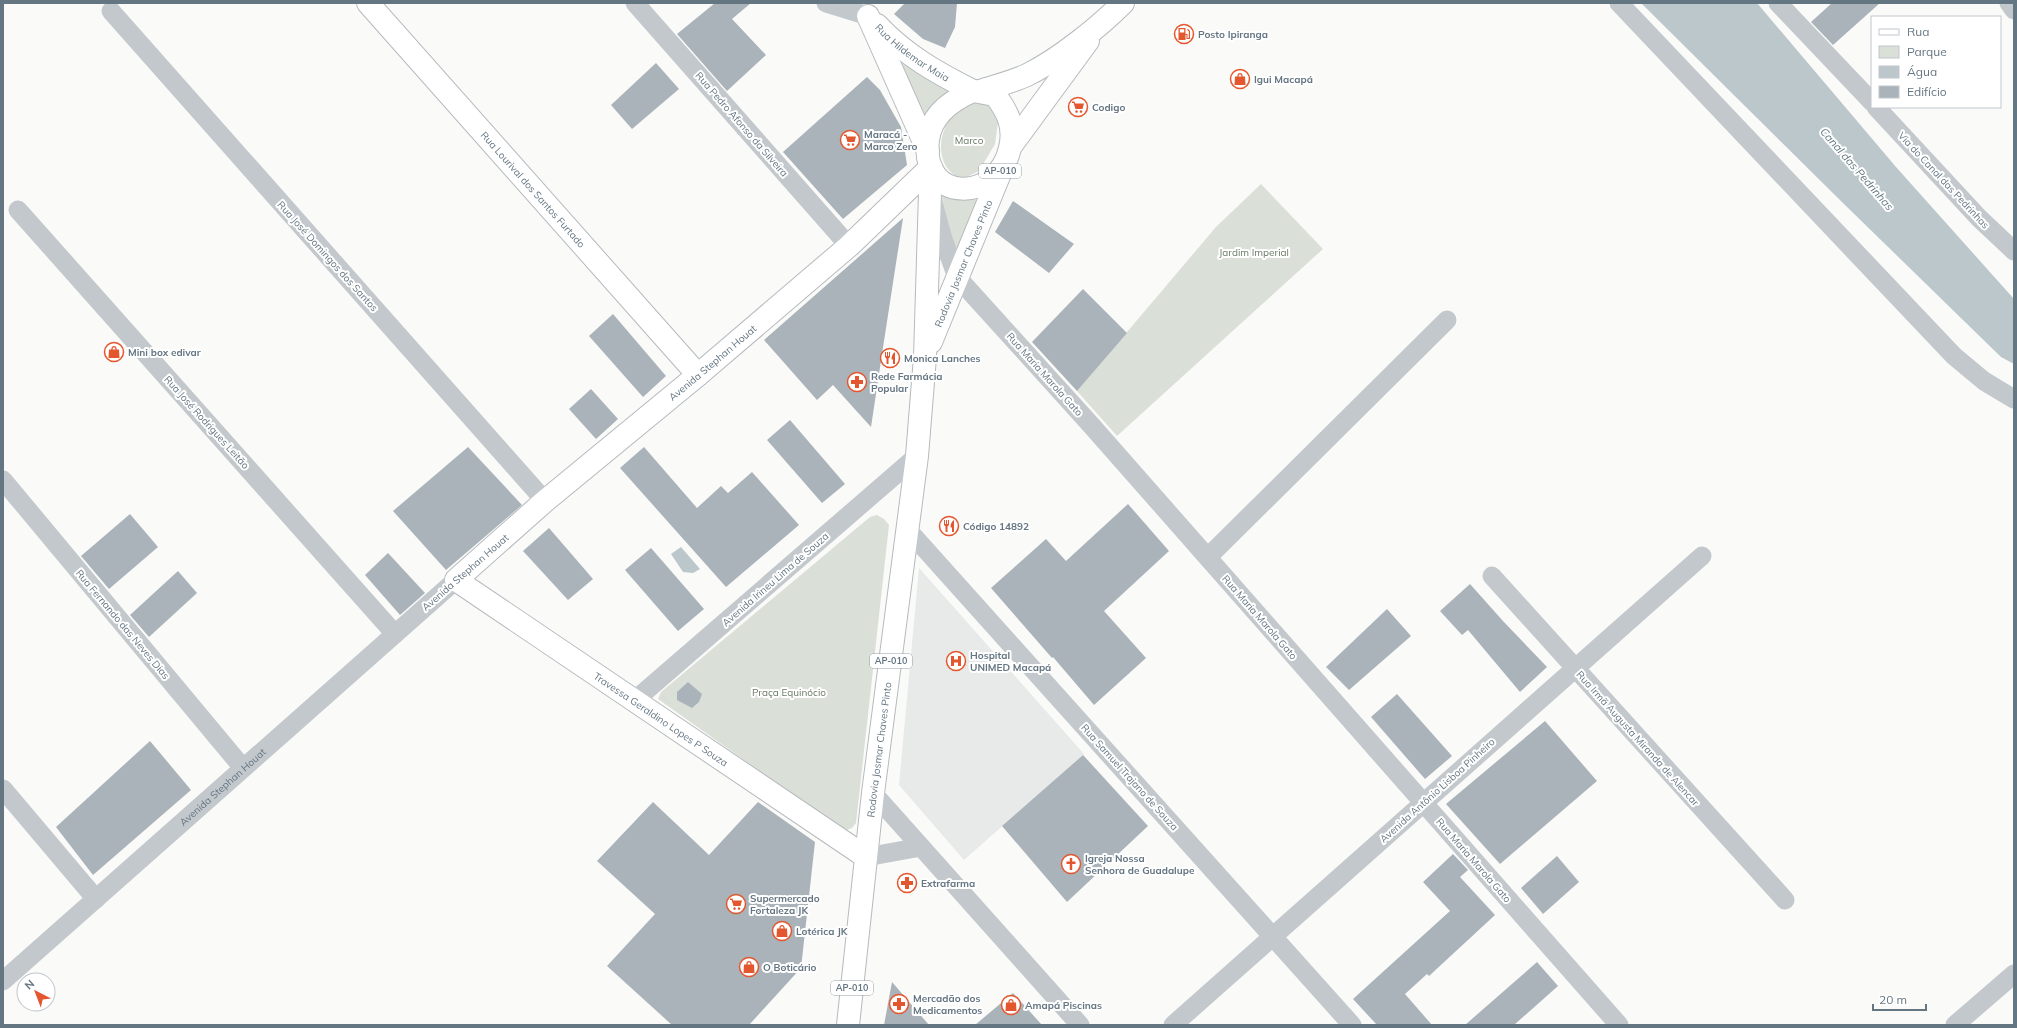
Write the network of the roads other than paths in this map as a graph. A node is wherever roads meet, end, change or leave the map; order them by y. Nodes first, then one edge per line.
1 (368, 3) edge
2 (635, 3) edge
3 (826, 3) edge
4 (1123, 3) edge
5 (1619, 3) edge
6 (1778, 3) edge
7 (2009, 3) edge
8 (865, 10) edge
9 (2014, 10) edge
10 (111, 11) dead end
11 (1101, 24) junction
12 (977, 91) junction
13 (1871, 101) edge
14 (1877, 108) edge
15 (1011, 146) junction
16 (930, 171) junction
17 (1001, 171) junction
18 (18, 210) dead end
19 (849, 246) junction
20 (2014, 251) edge
21 (957, 277) junction
22 (1447, 320) dead end
23 (925, 357) junction
24 (698, 375) junction
25 (2014, 399) edge
26 (917, 456) junction
27 (3, 480) edge
28 (545, 501) junction
29 (908, 530) junction
30 (1702, 556) dead end
31 (1208, 558) junction
32 (1492, 576) dead end
33 (456, 580) junction
34 (395, 634) junction
35 (1575, 668) junction
36 (634, 701) junction
37 (243, 768) junction
38 (3, 789) edge
39 (873, 793) junction
40 (1423, 803) junction
41 (921, 847) junction
42 (866, 856) junction
43 (96, 899) junction
44 (1785, 900) dead end
45 (1273, 936) junction
46 (2014, 974) edge
47 (3, 981) edge
48 (848, 1025) edge
49 (1080, 1025) edge
50 (1173, 1025) edge
51 (1352, 1025) edge
52 (1619, 1025) edge
53 (1955, 1025) edge

1 - 24 main road, Rua Lourival dos Santos Furtado
2 - 19 street, Rua Pedro Afonso da Silveira
3 - 8 street
4 - 11 main road, AP-010
5 - 25 street
6 - 13 street
7 - 9 street
8 - 12 main road, Rua Hildemar Maia
8 - 16 main road
10 - 28 street, Rua José Domingos dos Santos
11 - 12 main road, AP-010
11 - 15 main road, AP-010
12 - 15 main road, AP-010
12 - 16 main road, AP-010
14 - 20 street, Via do Canal das Pedrinhas
15 - 17 main road, AP-010
16 - 17 main road, AP-010
16 - 19 main road, Avenida Stephan Houat
16 - 21 street, Rua Maria Marola Gato
16 - 23 main road, Rodovia Josmar Chaves Pinto / AP-010
17 - 21 main road, Rodovia Josmar Chaves Pinto / AP-010
18 - 34 street, Rua José Rodrigues Leitão
19 - 24 main road, Avenida Stephan Houat
21 - 23 main road, Rodovia Josmar Chaves Pinto / AP-010
21 - 31 street, Rua Maria Marola Gato
22 - 31 street
23 - 26 main road, Rodovia Josmar Chaves Pinto / AP-010
24 - 28 main road, Avenida Stephan Houat
26 - 29 main road, Rodovia Josmar Chaves Pinto / AP-010
26 - 36 street, Avenida Irineu Lima de Souza
27 - 37 street, Rua Fernando das Neves Dias
28 - 33 main road, Avenida Stephan Houat
29 - 39 main road, Rodovia Josmar Chaves Pinto / AP-010
29 - 45 street, Rua Samuel Trajano de Souza
30 - 35 street, Avenida Antônio Lisboa Pinheiro
31 - 40 street, Rua Maria Marola Gato
32 - 35 street, Rua Irmã Augusta Miranda de Alencar
33 - 34 street, Avenida Stephan Houat
33 - 36 main road, Travessa Geraldino Lopes P Souza
34 - 37 street, Avenida Stephan Houat
35 - 40 street, Avenida Antônio Lisboa Pinheiro
35 - 44 street, Rua Irmã Augusta Miranda de Alencar
36 - 42 main road, Travessa Geraldino Lopes P Souza
37 - 43 street, Avenida Stephan Houat
38 - 43 street
39 - 41 street
39 - 42 main road, Rodovia Josmar Chaves Pinto / AP-010
40 - 45 street, Avenida Antônio Lisboa Pinheiro
40 - 52 street, Rua Maria Marola Gato
41 - 42 street
41 - 49 street
42 - 48 main road, Rodovia Josmar Chaves Pinto / AP-010
43 - 47 street, Avenida Stephan Houat
45 - 50 street, Avenida Antônio Lisboa Pinheiro
45 - 51 street, Rua Samuel Trajano de Souza
46 - 53 street

